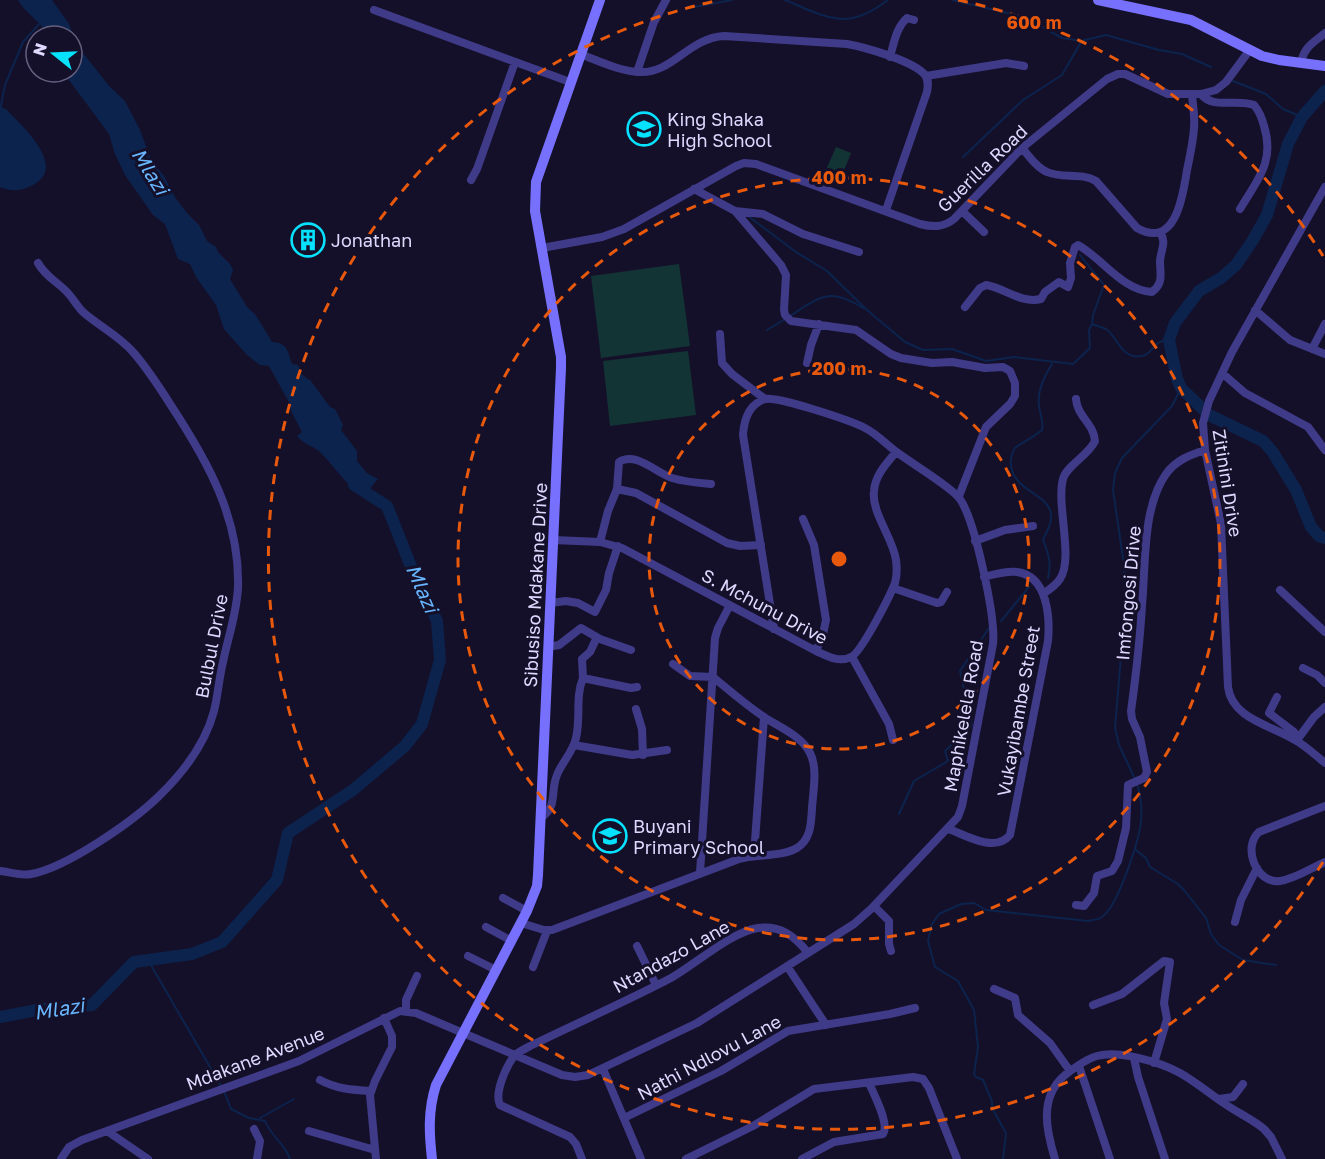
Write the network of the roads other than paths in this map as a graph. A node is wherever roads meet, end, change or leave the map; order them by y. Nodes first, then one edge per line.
1 (600, 0) edge
2 (666, 0) edge
3 (1098, 0) edge
4 (374, 10) dead end
5 (914, 20) dead end
6 (1325, 33) edge
7 (1249, 51) junction
8 (580, 54) junction
9 (890, 57) junction
10 (515, 62) junction
11 (1301, 63) junction
12 (1024, 66) dead end
13 (1325, 66) edge
14 (637, 72) junction
15 (926, 76) junction
16 (570, 82) junction
17 (1201, 94) junction
18 (1192, 95) junction
19 (1022, 148) junction
20 (471, 180) dead end
21 (1325, 187) edge
22 (694, 189) junction
23 (1240, 209) dead end
24 (886, 210) junction
25 (735, 211) junction
26 (962, 211) junction
27 (984, 232) dead end
28 (1160, 232) junction
29 (542, 248) junction
30 (859, 252) dead end
31 (38, 263) dead end
32 (965, 307) dead end
33 (1255, 310) junction
34 (819, 324) junction
35 (1325, 324) edge
36 (720, 334) dead end
37 (1312, 349) junction
38 (1325, 354) edge
39 (807, 363) dead end
40 (1222, 373) junction
41 (765, 399) junction
42 (1076, 399) dead end
43 (1205, 450) junction
44 (1325, 450) edge
45 (896, 452) junction
46 (711, 484) dead end
47 (617, 489) junction
48 (959, 496) junction
49 (804, 519) dead end
50 (1033, 526) dead end
51 (553, 540) junction
52 (975, 541) junction
53 (600, 542) junction
54 (761, 545) junction
55 (618, 546) junction
56 (984, 577) junction
57 (893, 588) junction
58 (1280, 590) dead end
59 (947, 592) dead end
60 (1043, 594) junction
61 (550, 603) junction
62 (730, 604) junction
63 (774, 629) junction
64 (1325, 632) edge
65 (597, 637) junction
66 (548, 647) junction
67 (632, 650) dead end
68 (816, 651) junction
69 (852, 657) junction
70 (673, 664) dead end
71 (1303, 668) dead end
72 (713, 677) junction
73 (583, 678) junction
74 (1325, 683) edge
75 (638, 687) dead end
76 (1277, 697) dead end
77 (1325, 699) edge
78 (1324, 707) edge
79 (636, 709) dead end
80 (764, 717) junction
81 (893, 740) dead end
82 (1295, 740) junction
83 (574, 745) junction
84 (667, 750) dead end
85 (643, 755) junction
86 (1325, 763) edge
87 (1325, 806) edge
88 (542, 817) junction
89 (949, 829) junction
90 (754, 855) junction
91 (1325, 862) edge
92 (1257, 868) junction
93 (0, 871) edge
94 (700, 873) junction
95 (503, 898) dead end
96 (1077, 905) dead end
97 (874, 906) junction
98 (527, 911) junction
99 (1235, 922) dead end
100 (521, 923) junction
101 (486, 927) dead end
102 (547, 931) junction
103 (512, 941) junction
104 (637, 946) dead end
105 (891, 951) dead end
106 (808, 953) junction
107 (468, 956) dead end
108 (787, 966) junction
109 (533, 967) dead end
110 (496, 970) junction
111 (417, 976) dead end
112 (656, 985) junction
113 (994, 989) dead end
114 (1093, 1005) dead end
115 (915, 1008) dead end
116 (406, 1010) junction
117 (384, 1018) junction
118 (826, 1025) junction
119 (463, 1033) junction
120 (515, 1055) junction
121 (1134, 1058) junction
122 (1155, 1063) junction
123 (1079, 1066) junction
124 (603, 1069) junction
125 (1070, 1071) junction
126 (320, 1080) dead end
127 (869, 1083) junction
128 (1244, 1084) dead end
129 (371, 1091) junction
130 (1217, 1099) junction
131 (624, 1118) junction
132 (254, 1129) dead end
133 (107, 1131) junction
134 (309, 1131) dead end
135 (376, 1155) edge
136 (61, 1159) edge
137 (148, 1159) edge
138 (257, 1159) edge
139 (432, 1159) edge
140 (582, 1159) edge
141 (641, 1159) edge
142 (686, 1159) edge
143 (802, 1159) edge
144 (957, 1159) edge
145 (1055, 1159) edge
146 (1110, 1159) edge
147 (1165, 1159) edge
148 (1282, 1159) edge

1 - 8 street, Sibusiso Mdakane Drive
2 - 14 street
3 - 7 street
4 - 10 street
5 - 9 street
6 - 11 street
7 - 11 street
7 - 17 street, Guerilla Road
8 - 14 street
8 - 16 street, Sibusiso Mdakane Drive
9 - 14 street
9 - 15 street
10 - 16 street
10 - 20 street
11 - 13 street
12 - 15 street
15 - 24 street
16 - 29 street, Sibusiso Mdakane Drive
17 - 18 street, Guerilla Road
17 - 23 street
18 - 19 street, Guerilla Road
18 - 28 street
19 - 26 street, Guerilla Road
19 - 28 street
21 - 33 street, Zitinini Drive
22 - 24 street, Guerilla Road
22 - 25 street
22 - 29 street, Guerilla Road
24 - 26 street, Guerilla Road
25 - 30 street
25 - 34 street
26 - 27 street
28 - 32 street
29 - 51 street, Sibusiso Mdakane Drive
31 - 93 street, Bulbul Drive
33 - 37 street
33 - 40 street, Zitinini Drive
34 - 39 street
34 - 48 street
35 - 37 street
36 - 41 street
37 - 38 street
40 - 43 street, Zitinini Drive
40 - 44 street
41 - 45 street
41 - 54 street
42 - 60 street
43 - 82 street, Zitinini Drive
43 - 96 street, Imfongosi Drive
45 - 48 street
45 - 57 street
46 - 47 street
47 - 53 street
47 - 54 street
48 - 52 street, Maphikelela Road
49 - 68 street
50 - 52 street
51 - 53 street, S. Mchunu Drive
51 - 61 street, Sibusiso Mdakane Drive
52 - 56 street, Maphikelela Road
53 - 55 street, S. Mchunu Drive
54 - 63 street
55 - 61 street
55 - 62 street, S. Mchunu Drive
56 - 60 street
56 - 89 street, Maphikelela Road
57 - 59 street
57 - 69 street
58 - 64 street
60 - 89 street, Vukayibambe Street
61 - 66 street, Sibusiso Mdakane Drive
62 - 63 street, S. Mchunu Drive
62 - 72 street
63 - 68 street, S. Mchunu Drive
65 - 66 street
65 - 67 street
65 - 73 street
66 - 88 street, Sibusiso Mdakane Drive
68 - 69 street, S. Mchunu Drive
69 - 81 street
70 - 72 street
71 - 74 street
72 - 80 street
72 - 94 street
73 - 75 street
73 - 83 street
76 - 82 street
77 - 78 street
78 - 82 street
79 - 85 street
80 - 90 street
80 - 90 street
82 - 86 street, Zitinini Drive
83 - 85 street
83 - 88 street
84 - 85 street
87 - 92 street
88 - 98 street, Sibusiso Mdakane Drive
89 - 97 street, Maphikelela Road
90 - 94 street
91 - 92 street
92 - 99 street
94 - 102 street
95 - 98 street
97 - 105 street
97 - 106 street, Maphikelela Road
98 - 100 street, Sibusiso Mdakane Drive
100 - 102 street
100 - 103 street, Sibusiso Mdakane Drive
101 - 103 street
102 - 109 street
103 - 110 street, Sibusiso Mdakane Drive
104 - 112 street
106 - 108 street, Maphikelela Road
106 - 112 street, Ntandazo Lane
107 - 110 street
108 - 118 street
108 - 124 street, Maphikelela Road
110 - 119 street, Sibusiso Mdakane Drive
111 - 116 street
112 - 120 street, Ntandazo Lane
113 - 125 street
114 - 122 street
115 - 118 street, Nathi Ndlovu Lane
116 - 117 street, Mdakane Avenue
116 - 119 street
117 - 129 street
117 - 133 street, Mdakane Avenue
118 - 131 street, Nathi Ndlovu Lane
119 - 120 street, Maphikelela Road
119 - 139 street, Sibusiso Mdakane Drive
120 - 124 street, Maphikelela Road
120 - 140 street
121 - 122 street
121 - 123 street
121 - 147 street
122 - 130 street
123 - 125 street
123 - 146 street
124 - 131 street
125 - 145 street
126 - 129 street
127 - 142 street
127 - 143 street
127 - 144 street
128 - 130 street
129 - 135 street
130 - 148 street
131 - 141 street
132 - 138 street
133 - 136 street, Mdakane Avenue
133 - 137 street
134 - 135 street

